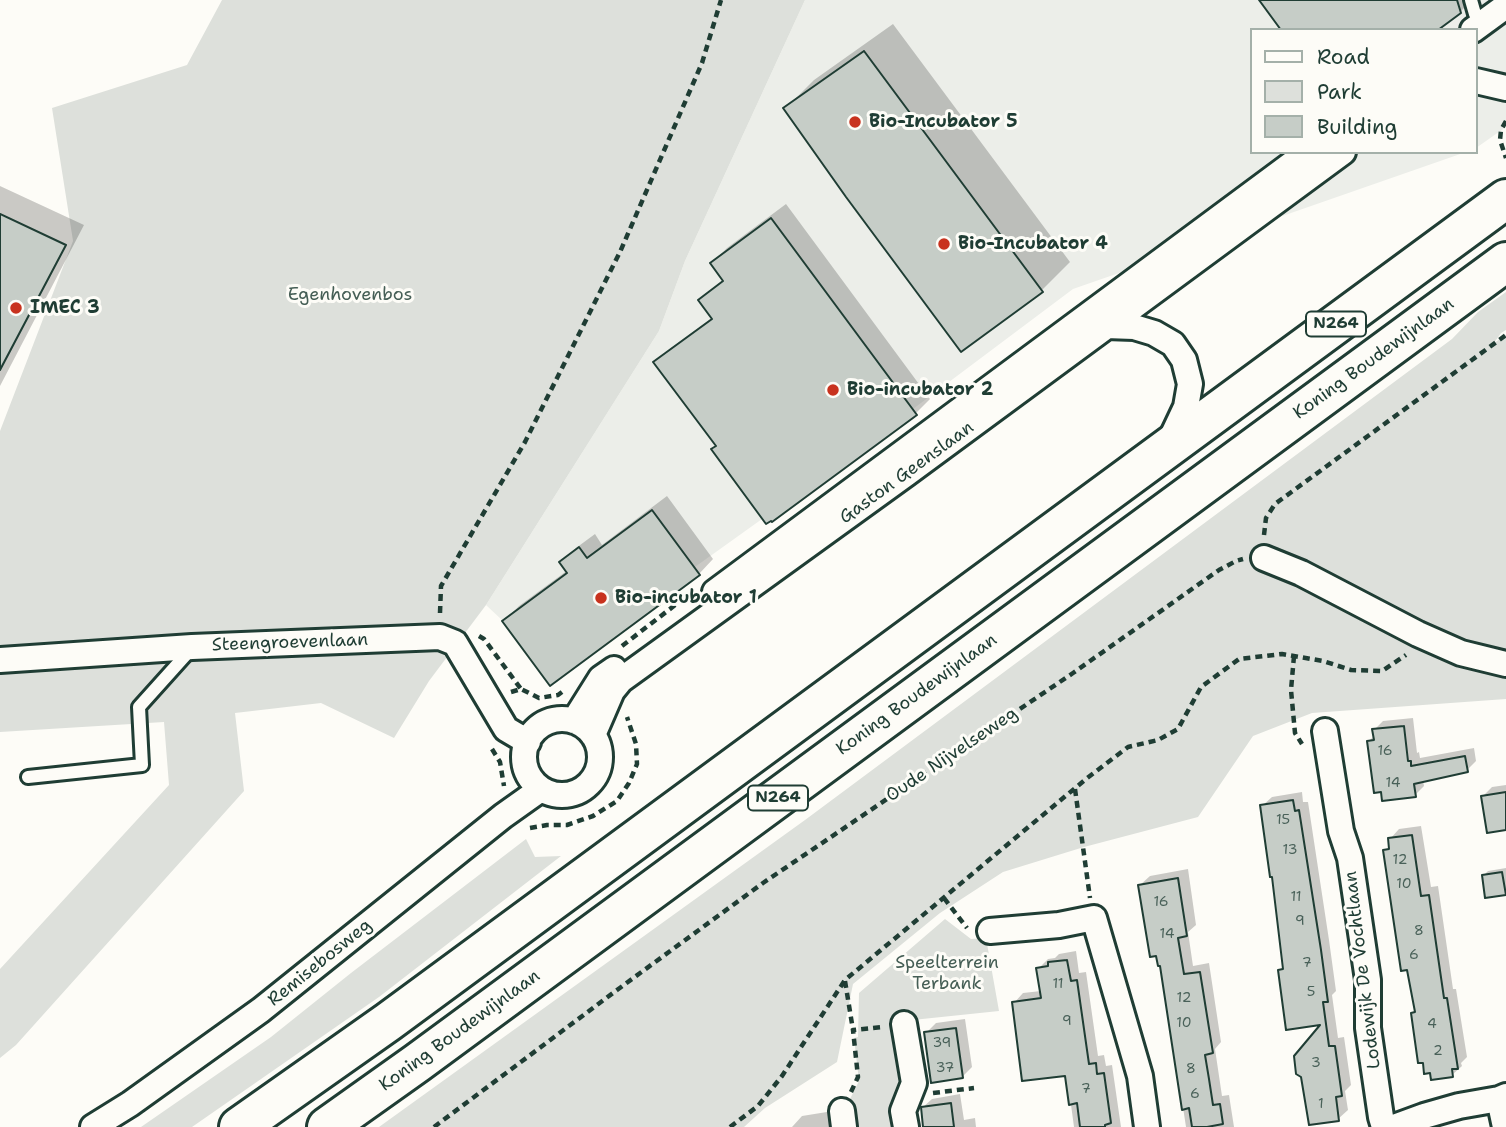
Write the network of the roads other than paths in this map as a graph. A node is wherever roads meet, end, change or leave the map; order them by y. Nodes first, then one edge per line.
1 (1471, 0) edge
2 (1506, 6) edge
3 (1474, 22) edge
4 (1478, 81) edge
5 (1506, 88) edge
6 (1305, 154) edge
7 (1340, 154) edge
8 (1506, 199) edge
9 (1506, 262) edge
10 (1106, 326) junction
11 (1167, 449) junction
12 (1264, 558) road end
13 (192, 647) junction
14 (0, 660) edge
15 (1506, 664) edge
16 (584, 728) junction
17 (1326, 741) road end
18 (528, 742) junction
19 (28, 777) dead end
20 (541, 789) junction
21 (990, 931) road end
22 (904, 1024) road end
23 (1502, 1098) edge
24 (93, 1127) edge
25 (239, 1127) edge
26 (327, 1127) edge
27 (906, 1127) edge
28 (1147, 1127) edge
29 (1384, 1127) edge
30 (1394, 1127) edge
31 (1505, 1127) edge

1 - 3 lane
2 - 3 street
4 - 5 street
6 - 16 street, Gaston Geenslaan
7 - 10 street, Gaston Geenslaan
8 - 11 highway, N264
9 - 26 highway, Koning Boudewijnlaan / N264
10 - 11 street
10 - 16 street, Gaston Geenslaan
11 - 25 highway, N264
12 - 15 street
13 - 14 street, Steengroevenlaan
13 - 18 street, Steengroevenlaan
13 - 19 lane
16 - 18 street
16 - 20 street
17 - 29 street, Lodewijk De Vochtlaan
18 - 20 street
20 - 24 street, Remisebosweg
21 - 28 street
22 - 27 street
23 - 30 street
23 - 31 street

